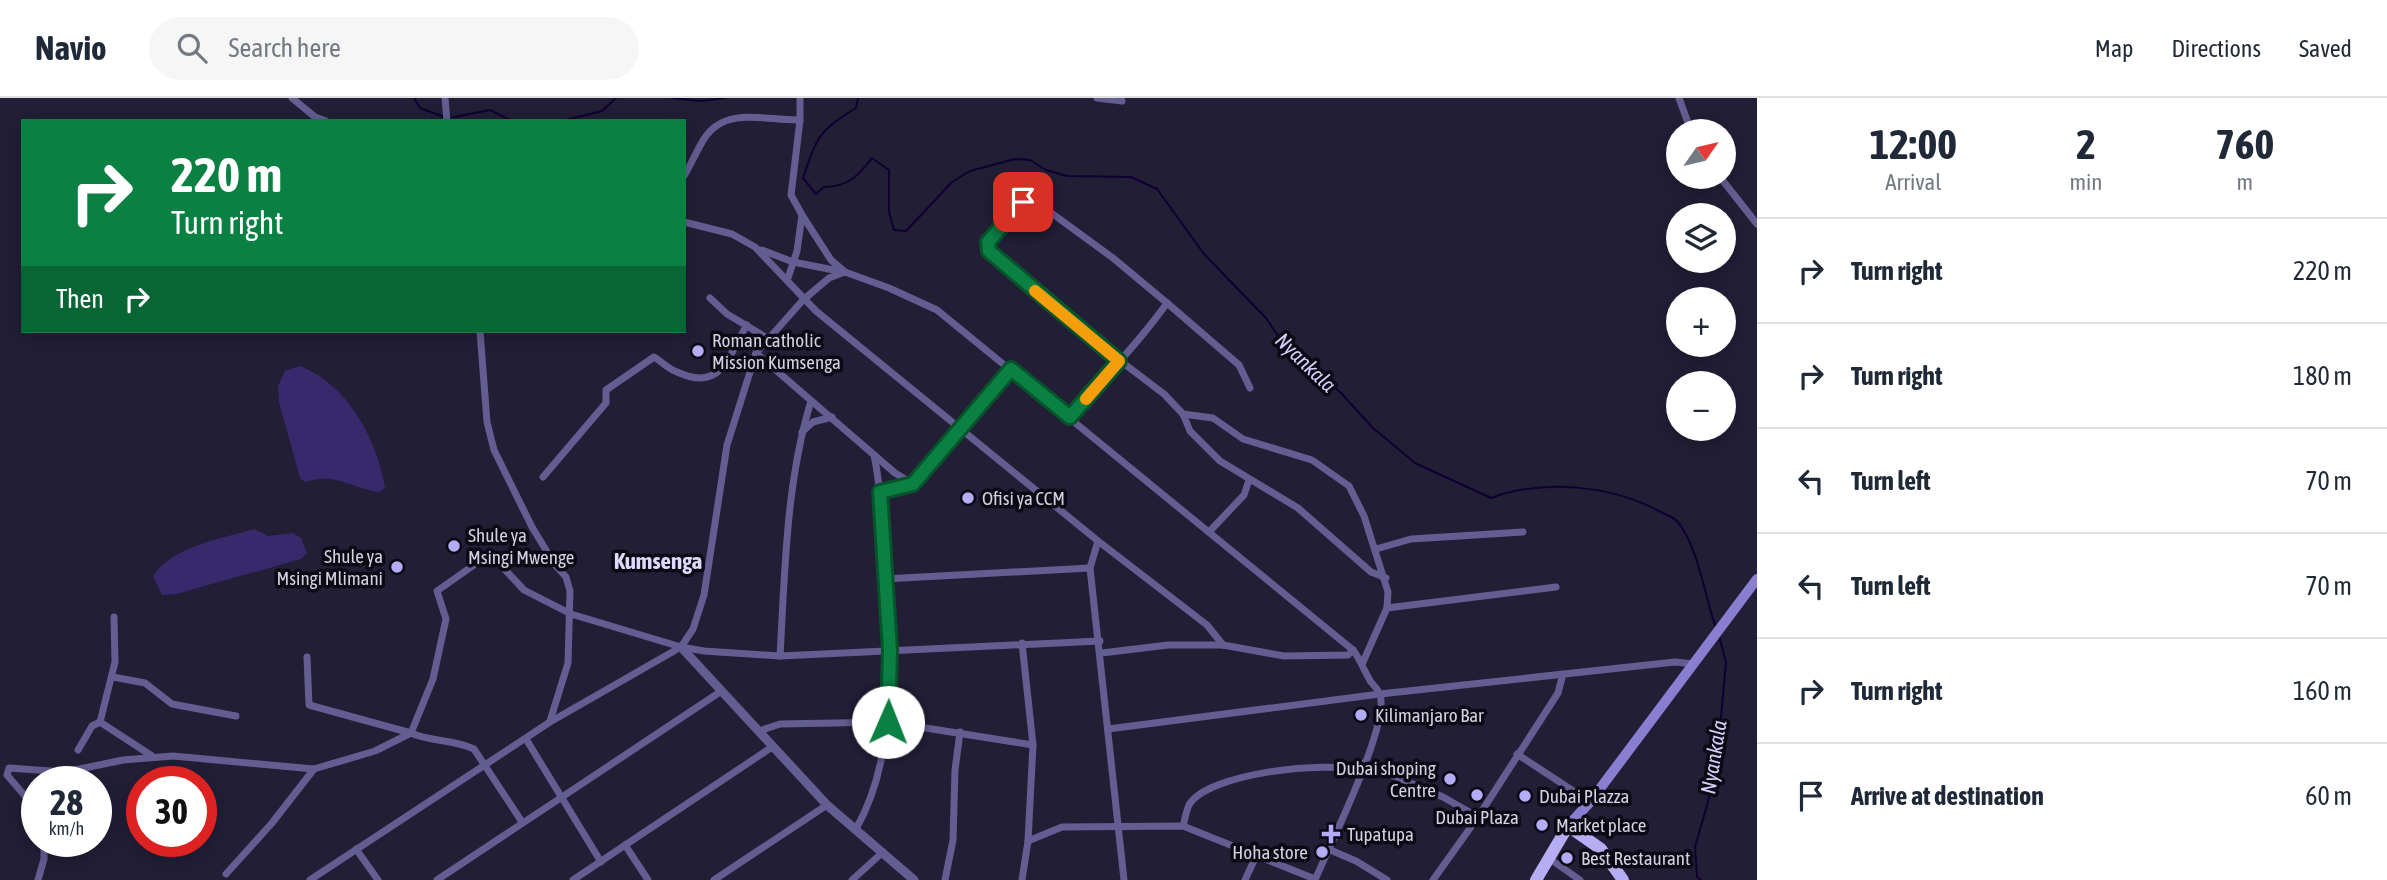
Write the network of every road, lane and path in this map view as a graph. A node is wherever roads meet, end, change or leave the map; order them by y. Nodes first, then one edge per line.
1 (292, 98) edge
2 (445, 98) edge
3 (1097, 98) edge
4 (1679, 98) edge
5 (800, 99) edge
6 (1122, 101) dead end
7 (320, 119) edge
8 (447, 119) edge
9 (1687, 119) edge
10 (800, 120) junction
11 (686, 172) edge
12 (1729, 189) edge
13 (802, 215) junction
14 (686, 222) edge
15 (1757, 224) edge
16 (755, 247) junction
17 (793, 262) junction
18 (845, 272) junction
19 (788, 278) junction
20 (710, 298) dead end
21 (803, 300) junction
22 (1167, 303) junction
23 (747, 325) junction
24 (480, 333) edge
25 (767, 338) junction
26 (756, 353) junction
27 (1119, 361) junction
28 (1011, 369) junction
29 (1250, 388) dead end
30 (811, 401) junction
31 (1183, 414) junction
32 (832, 417) junction
33 (1070, 417) junction
34 (961, 428) junction
35 (802, 432) junction
36 (874, 455) junction
37 (543, 477) dead end
38 (1249, 480) junction
39 (913, 484) junction
40 (880, 492) junction
41 (1209, 532) junction
42 (1523, 532) dead end
43 (1098, 541) junction
44 (1376, 549) junction
45 (1090, 568) junction
46 (1386, 578) junction
47 (884, 579) junction
48 (1757, 579) edge
49 (1556, 586) dead end
50 (1387, 608) junction
51 (571, 614) junction
52 (114, 617) dead end
53 (1100, 642) junction
54 (1022, 643) junction
55 (1223, 645) junction
56 (681, 647) junction
57 (890, 650) junction
58 (1353, 650) junction
59 (1102, 653) junction
60 (780, 656) junction
61 (307, 657) dead end
62 (1363, 662) junction
63 (1694, 664) junction
64 (1563, 674) junction
65 (113, 677) junction
66 (720, 692) junction
67 (1380, 694) junction
68 (236, 716) dead end
69 (100, 722) junction
70 (550, 722) junction
71 (888, 722) junction
72 (1108, 729) junction
73 (759, 731) junction
74 (960, 732) junction
75 (411, 733) junction
76 (526, 739) junction
77 (1033, 745) junction
78 (772, 747) junction
79 (78, 750) dead end
80 (1517, 754) junction
81 (153, 757) junction
82 (100, 766) edge
83 (485, 767) junction
84 (1363, 767) junction
85 (21, 769) edge
86 (314, 769) junction
87 (21, 791) edge
88 (561, 797) junction
89 (1590, 802) junction
90 (827, 805) junction
91 (1478, 817) junction
92 (522, 822) junction
93 (1120, 825) junction
94 (1568, 826) junction
95 (1183, 827) junction
96 (856, 829) junction
97 (1028, 841) junction
98 (625, 845) junction
99 (356, 849) junction
100 (1328, 849) junction
101 (883, 852) junction
102 (1257, 854) junction
103 (44, 857) edge
104 (1550, 859) junction
105 (601, 862) junction
106 (226, 874) dead end
107 (1315, 879) edge
108 (38, 880) edge
109 (310, 880) edge
110 (378, 880) edge
111 (436, 880) edge
112 (573, 880) edge
113 (648, 880) edge
114 (714, 880) edge
115 (852, 880) edge
116 (914, 880) edge
117 (945, 880) edge
118 (1022, 880) edge
119 (1124, 880) edge
120 (1245, 880) edge
121 (1387, 880) edge
122 (1433, 880) edge
123 (1536, 880) edge
124 (1580, 880) edge
125 (1623, 880) edge

1 - 7 street
2 - 8 street
3 - 6 street
4 - 9 street
5 - 10 street
10 - 11 street
10 - 13 street
12 - 15 street
13 - 17 street
13 - 18 street
14 - 16 street
16 - 17 street
16 - 19 street
17 - 18 street
17 - 19 street
18 - 21 street
18 - 28 street
19 - 21 street
20 - 23 street
21 - 25 street
21 - 34 street
22 - 27 street
22 - 27 street
22 - 29 street
23 - 25 street
23 - 37 street
24 - 51 street
25 - 26 street
26 - 30 street
26 - 56 street
27 - 31 street
27 - 33 street
28 - 33 street
28 - 34 street
30 - 32 street
30 - 35 street
31 - 38 street
31 - 44 street
32 - 35 street
32 - 36 street
33 - 41 street
34 - 39 street
34 - 43 street
35 - 60 street
36 - 39 street
36 - 40 street
38 - 41 street
38 - 46 street
39 - 40 street
40 - 47 street
41 - 58 street
42 - 44 street
43 - 45 street
43 - 55 street
44 - 46 street
45 - 47 street
45 - 53 street
46 - 50 street
47 - 57 street
48 - 63 main road
49 - 50 street
50 - 62 street
51 - 56 street
51 - 70 street
51 - 75 street
52 - 65 street
53 - 54 street
53 - 59 street
54 - 57 street
54 - 77 street
55 - 58 street
55 - 59 street
56 - 60 street
56 - 66 street
56 - 70 street
57 - 60 street
57 - 71 street
58 - 62 street
59 - 72 street
61 - 75 street
62 - 67 street
63 - 64 street
63 - 89 main road
64 - 67 street
64 - 80 street
65 - 68 street
65 - 69 street
66 - 73 street
66 - 88 street
67 - 72 street
67 - 84 street
69 - 79 street
69 - 81 street
70 - 76 street
71 - 73 street
71 - 74 street
71 - 96 street
72 - 93 street
73 - 78 street
74 - 77 street
74 - 117 street
75 - 83 street
75 - 86 street
76 - 83 street
76 - 88 street
77 - 97 street
78 - 90 street
78 - 98 street
80 - 89 street
80 - 91 street
81 - 82 street
81 - 86 street
83 - 92 street
83 - 99 street
84 - 91 street
84 - 95 street
84 - 100 street
85 - 87 street
86 - 106 street
88 - 92 street
88 - 105 street
89 - 94 main road
90 - 96 street
90 - 114 street
91 - 122 street
92 - 111 street
93 - 95 street
93 - 97 street
93 - 119 street
94 - 104 highway
94 - 125 highway
95 - 102 street
96 - 101 street
97 - 118 street
98 - 105 street
98 - 113 street
99 - 109 street
99 - 110 street
100 - 107 street
100 - 121 street
101 - 115 street
101 - 116 street
102 - 107 street
102 - 120 street
103 - 108 street
104 - 123 highway
104 - 124 street
105 - 112 street

